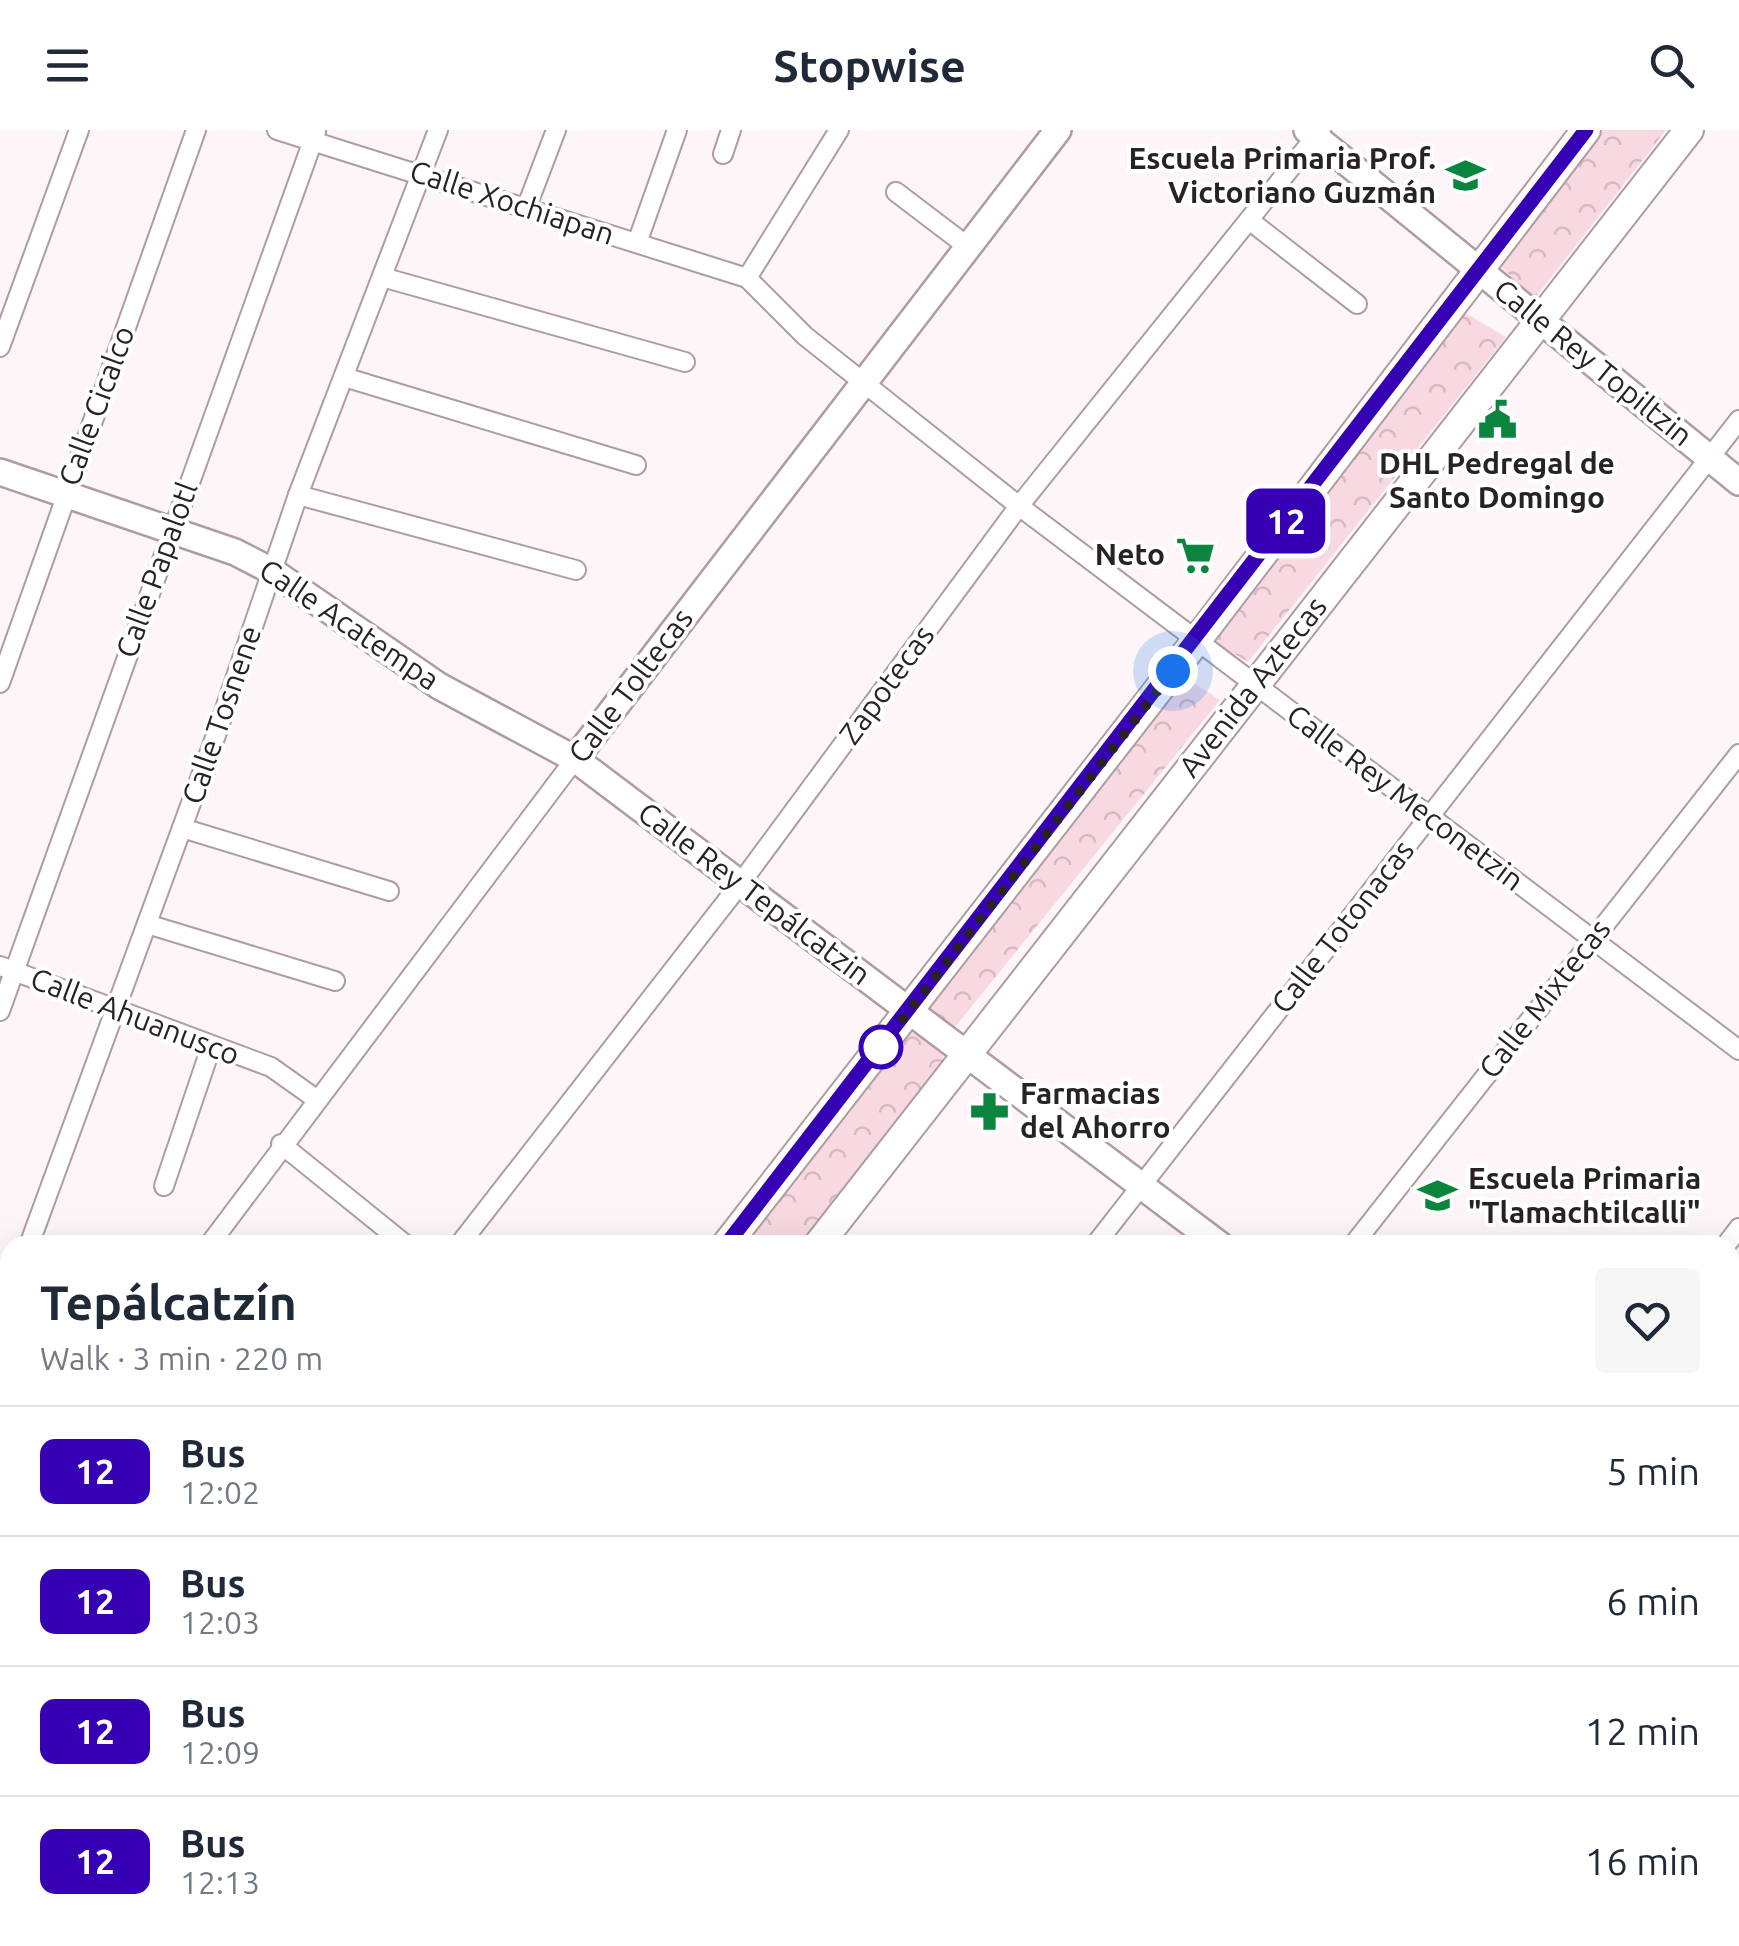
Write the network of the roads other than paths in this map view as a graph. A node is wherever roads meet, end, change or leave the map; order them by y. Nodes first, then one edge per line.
1 (79, 130) edge
2 (196, 130) edge
3 (278, 130) edge
4 (438, 130) edge
5 (556, 130) edge
6 (677, 130) edge
7 (731, 130) edge
8 (839, 130) edge
9 (1058, 130) edge
10 (1586, 130) edge
11 (1690, 130) edge
12 (1315, 132) edge
13 (314, 136) edge
14 (723, 154) dead end
15 (420, 172) junction
16 (896, 192) dead end
17 (528, 206) junction
18 (1248, 220) junction
19 (637, 243) junction
20 (967, 246) junction
21 (1476, 268) junction
22 (382, 277) junction
23 (747, 278) junction
24 (1357, 304) dead end
25 (1542, 321) junction
26 (0, 347) edge
27 (685, 362) dead end
28 (344, 377) junction
29 (863, 383) junction
30 (1739, 420) edge
31 (1709, 458) junction
32 (636, 465) dead end
33 (0, 472) edge
34 (1739, 482) edge
35 (66, 492) junction
36 (298, 495) junction
37 (1018, 506) junction
38 (172, 528) junction
39 (576, 570) dead end
40 (272, 571) junction
41 (1197, 640) junction
42 (0, 683) edge
43 (1255, 684) junction
44 (1739, 754) edge
45 (575, 759) junction
46 (1430, 816) junction
47 (182, 828) junction
48 (740, 884) junction
49 (389, 891) dead end
50 (147, 924) junction
51 (1592, 939) junction
52 (7, 969) edge
53 (335, 981) dead end
54 (910, 1010) junction
55 (0, 1011) edge
56 (114, 1011) junction
57 (211, 1047) junction
58 (1739, 1050) edge
59 (968, 1052) junction
60 (316, 1098) junction
61 (281, 1144) junction
62 (164, 1186) dead end
63 (1142, 1186) junction
64 (33, 1235) edge
65 (216, 1235) edge
66 (394, 1235) edge
67 (467, 1235) edge
68 (734, 1235) edge
69 (826, 1235) edge
70 (1103, 1235) edge
71 (1207, 1235) edge
72 (1361, 1235) edge

1 - 26 street
2 - 35 street, Calle Cicalco
3 - 13 street, Calle Xochiapan
4 - 15 street, Calle Tosnene
5 - 17 street
6 - 19 street
7 - 14 street
8 - 23 street
9 - 20 street, Calle Toltecas
10 - 21 main road
11 - 25 main road, Avenida Aztecas
12 - 18 street, Zapotecas
12 - 21 street, Calle Rey Topiltzin
13 - 15 street, Calle Xochiapan
13 - 38 street, Calle Papalotl
15 - 17 street, Calle Xochiapan
15 - 22 street, Calle Tosnene
16 - 20 street
17 - 19 street, Calle Xochiapan
18 - 24 street
18 - 37 street, Zapotecas
19 - 23 street, Calle Xochiapan
20 - 29 street, Calle Toltecas
21 - 25 street, Calle Rey Topiltzin
21 - 41 main road
22 - 27 street
22 - 28 street, Calle Tosnene
23 - 29 street, Calle Rey Meconetzin
25 - 31 street, Calle Rey Topiltzin
25 - 43 main road, Avenida Aztecas
28 - 32 street
28 - 36 street, Calle Tosnene
29 - 37 street, Calle Rey Meconetzin
29 - 45 street, Calle Toltecas
30 - 31 street, Calle Totonacas
31 - 34 street, Calle Rey Topiltzin
31 - 46 street, Calle Totonacas
33 - 35 street, Calle Acatempa
35 - 38 street, Calle Acatempa
35 - 42 street, Calle Cicalco
36 - 39 street
36 - 40 street, Calle Tosnene
37 - 41 street, Calle Rey Meconetzin
37 - 48 street, Zapotecas
38 - 40 street, Calle Acatempa
38 - 52 street, Calle Papalotl
40 - 45 street, Calle Acatempa
40 - 47 street, Calle Tosnene
41 - 43 street, Calle Rey Meconetzin
41 - 54 main road
43 - 46 street, Calle Rey Meconetzin
43 - 59 main road, Avenida Aztecas
44 - 51 street, Calle Mixtecas
45 - 48 street, Calle Rey Tepálcatzin
45 - 60 street, Calle Toltecas
46 - 51 street, Calle Rey Meconetzin
46 - 63 street, Calle Totonacas
47 - 49 street
47 - 50 street, Calle Tosnene
48 - 54 street, Calle Rey Tepálcatzin
48 - 67 street, Zapotecas
50 - 53 street
50 - 56 street, Calle Tosnene
51 - 58 street, Calle Rey Meconetzin
51 - 72 street, Calle Mixtecas
52 - 55 street, Calle Papalotl
52 - 56 street, Calle Ahuanusco
54 - 59 street, Calle Rey Tepálcatzin
54 - 68 main road
56 - 57 street, Calle Ahuanusco
56 - 64 street, Calle Tosnene
57 - 60 street, Calle Ahuanusco
57 - 62 street
59 - 63 street, Calle Rey Tepálcatzin
59 - 69 main road, Avenida Aztecas
60 - 61 street, Calle Toltecas
61 - 65 street, Calle Toltecas
61 - 66 street
63 - 70 street, Calle Totonacas
63 - 71 street, Calle Rey Tepálcatzin

